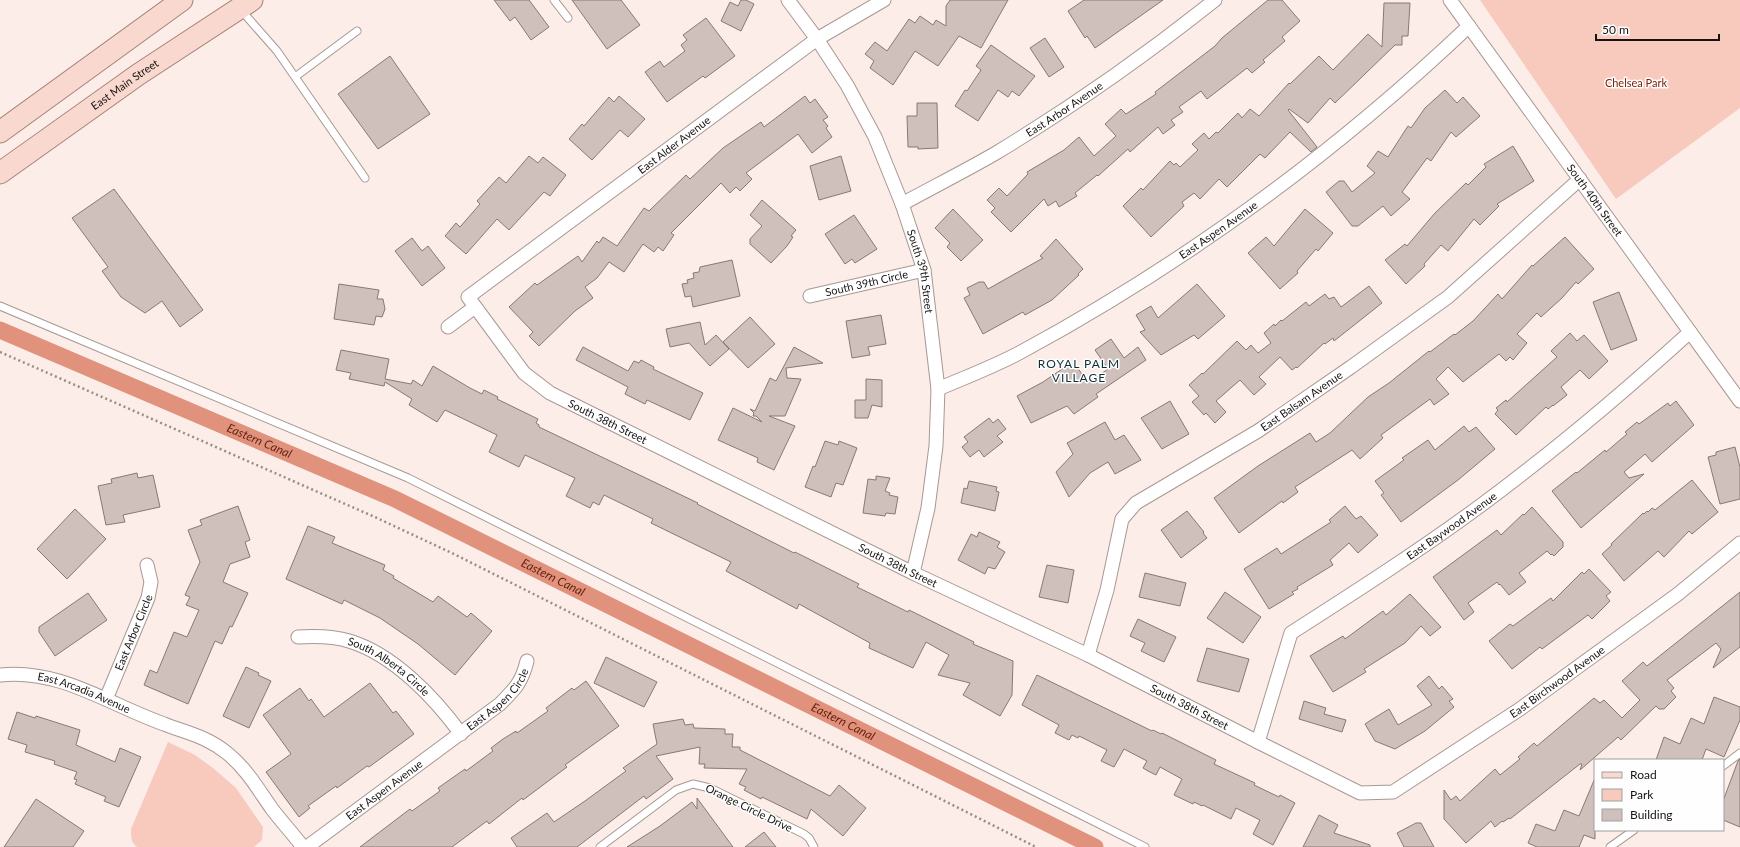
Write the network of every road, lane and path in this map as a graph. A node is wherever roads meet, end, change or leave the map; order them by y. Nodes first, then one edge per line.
1 (182, 0) edge
2 (554, 0) edge
3 (788, 0) edge
4 (884, 0) edge
5 (1215, 0) edge
6 (1450, 0) edge
7 (242, 3) edge
8 (568, 18) dead end
9 (1469, 26) junction
10 (357, 32) dead end
11 (817, 39) junction
12 (295, 77) junction
13 (0, 132) edge
14 (0, 173) edge
15 (366, 178) dead end
16 (1580, 179) junction
17 (902, 204) junction
18 (924, 270) junction
19 (810, 296) dead end
20 (472, 302) junction
21 (0, 306) edge
22 (448, 327) dead end
23 (1690, 332) junction
24 (0, 352) edge
25 (938, 389) junction
26 (1740, 401) edge
27 (1740, 543) edge
28 (147, 565) dead end
29 (913, 573) junction
30 (298, 637) dead end
31 (1088, 655) junction
32 (527, 661) dead end
33 (0, 675) edge
34 (106, 699) junction
35 (461, 734) junction
36 (1258, 742) junction
37 (1740, 753) edge
38 (1724, 765) edge
39 (1360, 792) joint
40 (1633, 831) edge
41 (303, 847) edge
42 (308, 847) edge
43 (600, 847) edge
44 (814, 847) edge
45 (1036, 847) edge
46 (1145, 847) edge
47 (1610, 847) edge

1 - 13 main road
2 - 8 lane
3 - 11 street, South 39th Street
4 - 11 street, East Alder Avenue
5 - 17 street, East Arbor Avenue
6 - 9 street, South 40th Street
7 - 12 lane
7 - 14 main road, East Main Street
9 - 16 street, South 40th Street
9 - 25 street, East Aspen Avenue
10 - 12 lane
11 - 17 street, South 39th Street
11 - 20 street, East Alder Avenue
12 - 15 lane
16 - 23 street, South 40th Street
16 - 31 street, East Balsam Avenue
17 - 18 street, South 39th Street
18 - 19 street, South 39th Circle
18 - 25 street, South 39th Street
20 - 22 street, East Alder Avenue
20 - 29 street, South 38th Street
21 - 46 lane
23 - 26 street, South 40th Street
23 - 36 street, East Baywood Avenue
24 - 45 path
25 - 29 street, South 39th Street
27 - 39 street, East Birchwood Avenue
28 - 34 street, East Arbor Circle
29 - 31 street, South 38th Street
30 - 35 street, South Alberta Circle
31 - 36 street, South 38th Street
32 - 35 street, East Aspen Circle
33 - 34 street, East Arcadia Avenue
34 - 41 street, East Arcadia Avenue
35 - 42 street, East Aspen Avenue
36 - 39 street, South 38th Street
37 - 38 lane
40 - 47 lane
43 - 44 lane, Orange Circle Drive

